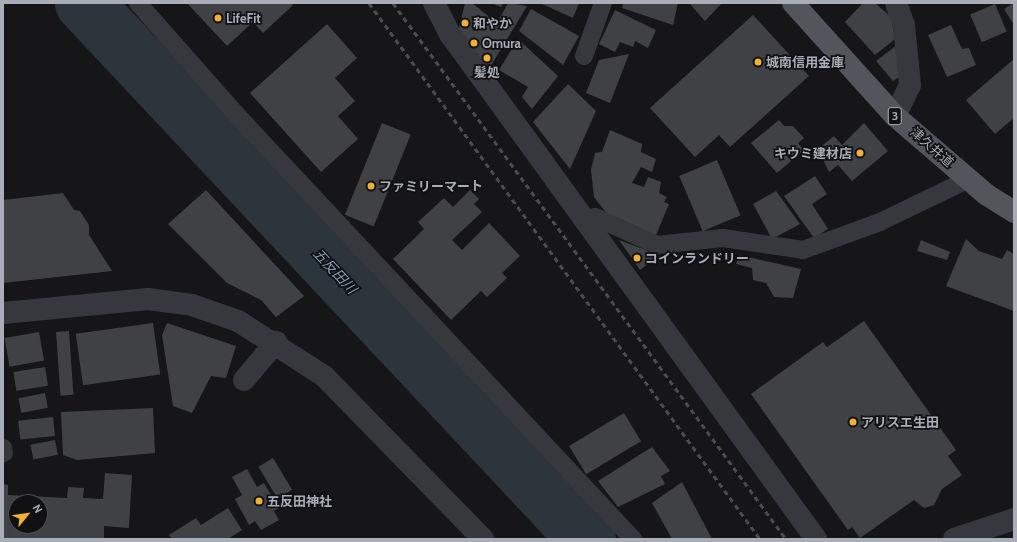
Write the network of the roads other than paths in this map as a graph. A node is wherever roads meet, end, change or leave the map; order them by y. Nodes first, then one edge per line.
1 (138, 3) edge
2 (434, 3) edge
3 (452, 3) edge
4 (603, 3) edge
5 (793, 3) edge
6 (896, 3) edge
7 (450, 34) junction
8 (584, 56) dead end
9 (895, 116) junction
10 (969, 179) junction
11 (1014, 212) edge
12 (585, 219) junction
13 (3, 313) edge
14 (276, 342) junction
15 (244, 380) dead end
16 (1014, 519) edge
17 (483, 539) edge
18 (633, 539) edge
19 (816, 539) edge
20 (954, 539) edge

1 - 18 lane
2 - 7 street
3 - 7 street
4 - 8 lane
5 - 9 main road, 津久井道 / 3
6 - 9 street
7 - 12 street
9 - 10 main road, 津久井道 / 3
10 - 11 main road, 津久井道 / 3
10 - 12 lane
12 - 19 street
13 - 14 street
14 - 15 street
14 - 17 street
16 - 20 street

